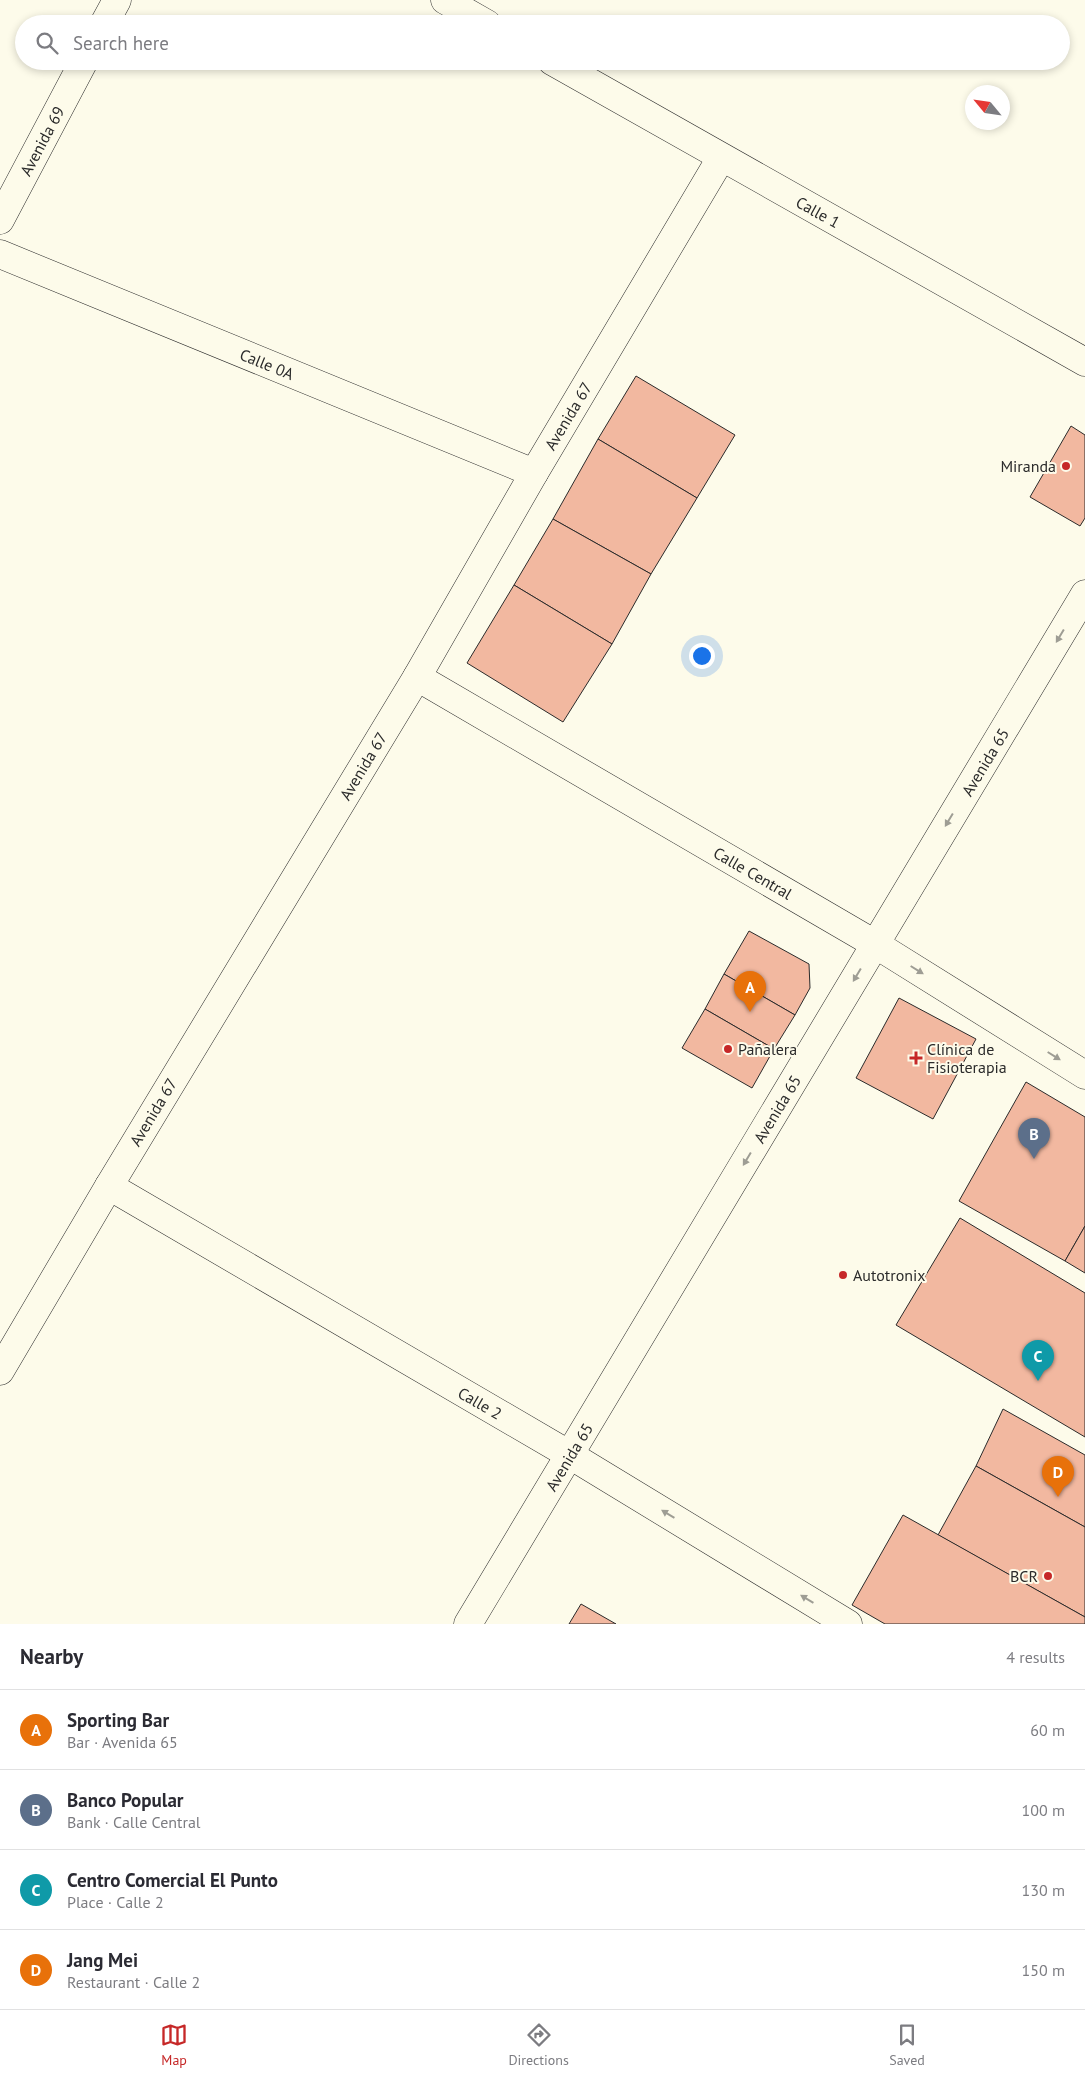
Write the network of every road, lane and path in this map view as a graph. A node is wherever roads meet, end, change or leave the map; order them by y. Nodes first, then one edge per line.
1 (117, 0) edge
2 (445, 0) edge
3 (109, 15) edge
4 (471, 15) edge
5 (79, 70) edge
6 (568, 70) edge
7 (721, 158) junction
8 (0, 220) edge
9 (0, 254) edge
10 (1085, 362) edge
11 (534, 474) junction
12 (1085, 594) edge
13 (417, 677) junction
14 (875, 944) junction
15 (1085, 1075) edge
16 (109, 1186) junction
17 (0, 1371) edge
18 (570, 1455) junction
19 (468, 1624) edge
20 (848, 1624) edge

1 - 3 street
2 - 4 street
5 - 8 street, Avenida 69
6 - 7 street, Calle 1
7 - 10 street, Calle 1
7 - 11 street, Avenida 67
9 - 11 street, Calle 0A
11 - 13 street, Avenida 67
12 -> 14 street, Avenida 65
13 - 14 street, Calle Central
13 - 16 street, Avenida 67
14 -> 15 street, Calle Central
14 -> 18 street, Avenida 65
16 - 17 street, Avenida 67
16 - 18 street, Calle 2
18 - 19 street, Avenida 65
20 -> 18 street, Calle 2

